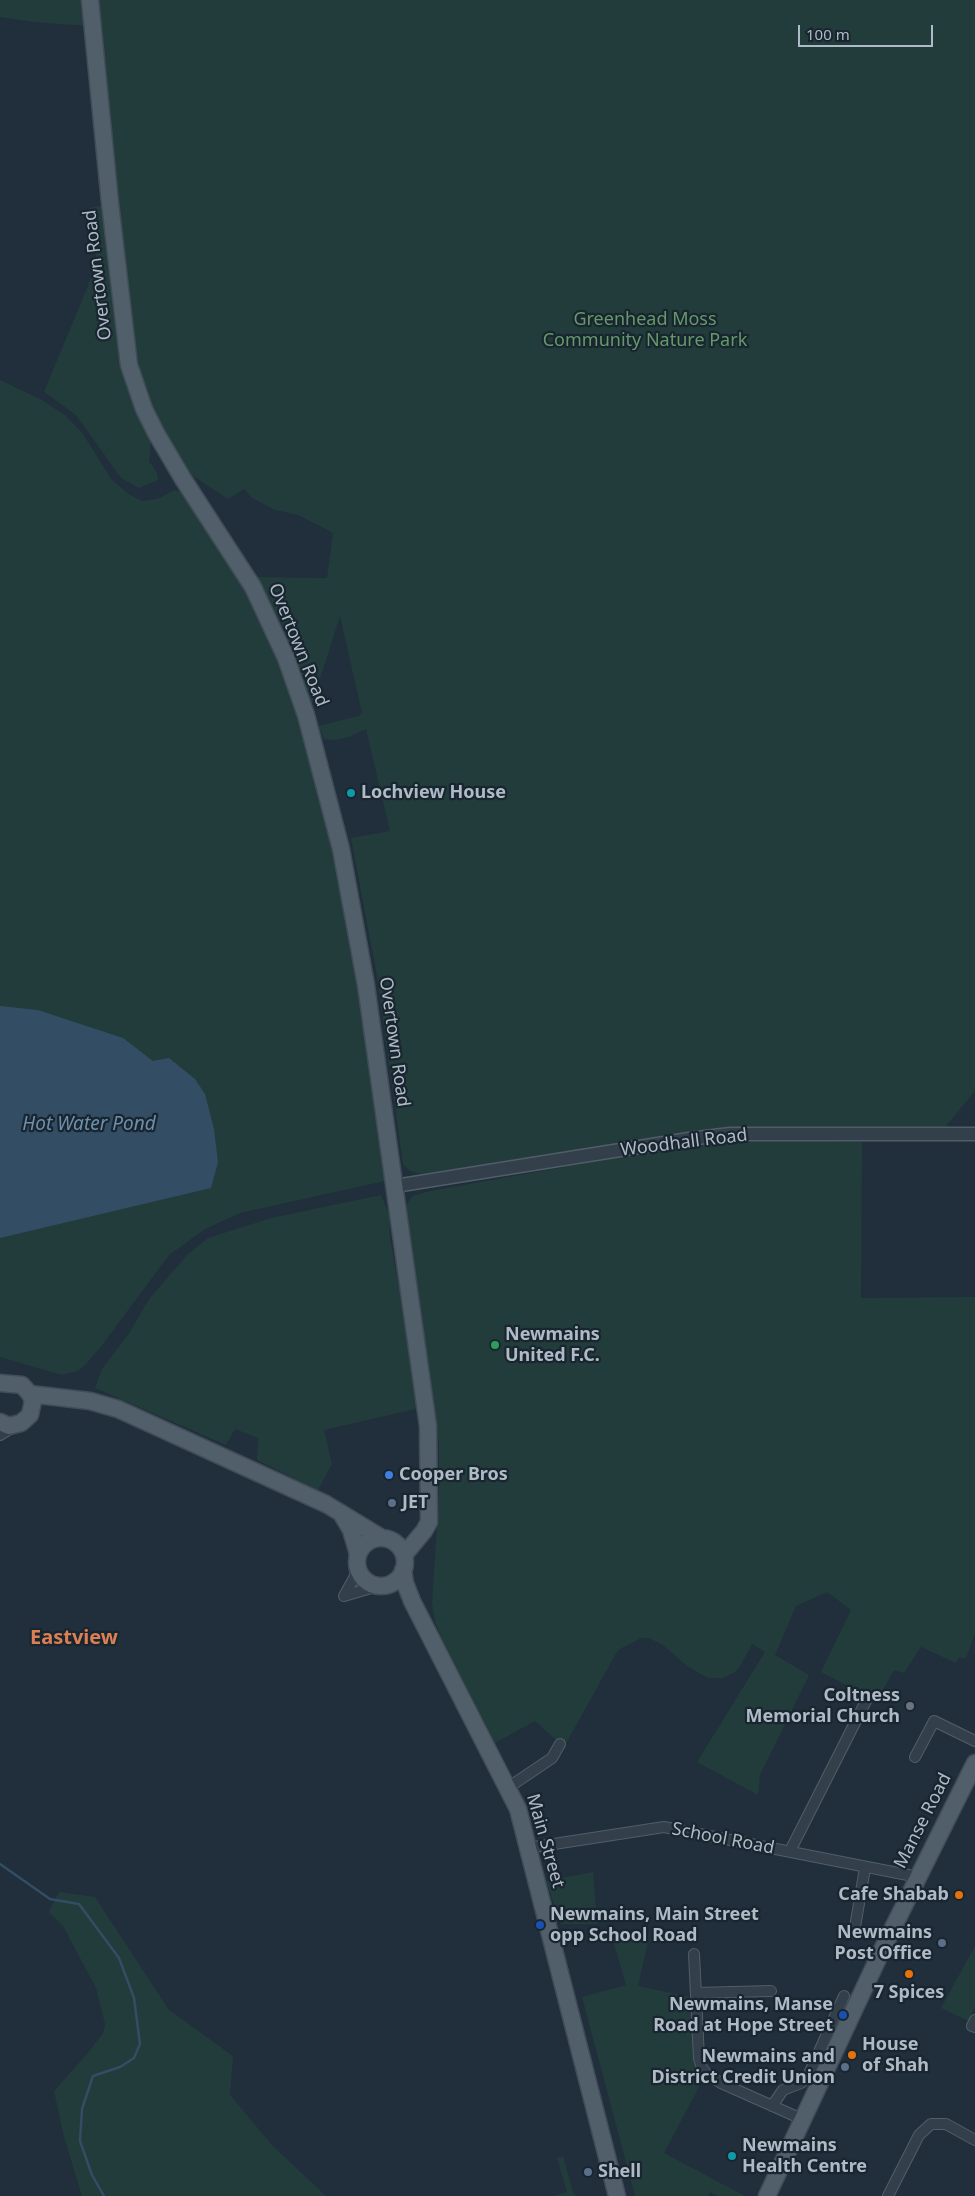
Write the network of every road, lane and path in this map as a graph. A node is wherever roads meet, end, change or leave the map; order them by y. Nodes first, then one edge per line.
1 (90, 0) edge
2 (975, 1134) edge
3 (395, 1186) junction
4 (2, 1384) edge
5 (31, 1402) junction
6 (8, 1424) edge
7 (0, 1435) edge
8 (339, 1511) junction
9 (419, 1537) junction
10 (386, 1538) junction
11 (358, 1560) junction
12 (404, 1562) junction
13 (381, 1586) junction
14 (412, 1600) junction
15 (867, 1699) dead end
16 (975, 1741) edge
17 (560, 1744) dead end
18 (915, 1757) dead end
19 (975, 1763) edge
20 (509, 1787) junction
21 (528, 1848) junction
22 (790, 1851) junction
23 (865, 1868) junction
24 (918, 1877) junction
25 (854, 1933) dead end
26 (694, 1954) dead end
27 (771, 1991) dead end
28 (696, 1994) junction
29 (844, 1996) dead end
30 (975, 2020) edge
31 (975, 2027) edge
32 (772, 2106) junction
33 (804, 2120) junction
34 (975, 2140) edge
35 (618, 2196) edge
36 (767, 2196) edge
37 (888, 2196) edge

1 - 3 main road, Overtown Road
2 - 3 street, Woodhall Road
3 - 9 main road, Overtown Road
4 - 5 main road
5 - 6 main road
5 - 8 main road
6 - 7 street
8 - 10 main road
8 - 11 main road
9 - 10 main road
9 - 12 main road, Overtown Road
10 - 11 main road
10 - 12 main road
11 - 13 main road
11 - 13 street
12 - 13 main road
12 - 14 main road, Main Street
13 - 14 main road
14 - 20 main road, Main Street
15 - 22 street
16 - 18 street
17 - 20 street
19 - 24 main road, Manse Road
20 - 21 main road, Main Street
21 - 22 street, School Road
21 - 35 main road, Main Street
22 - 23 street, School Road
23 - 24 street, School Road
23 - 25 street
24 - 33 main road, Manse Road
26 - 28 street
27 - 28 street
28 - 32 street
29 - 32 street
30 - 31 street
32 - 33 street
33 - 36 main road, Manse Road
34 - 37 street

